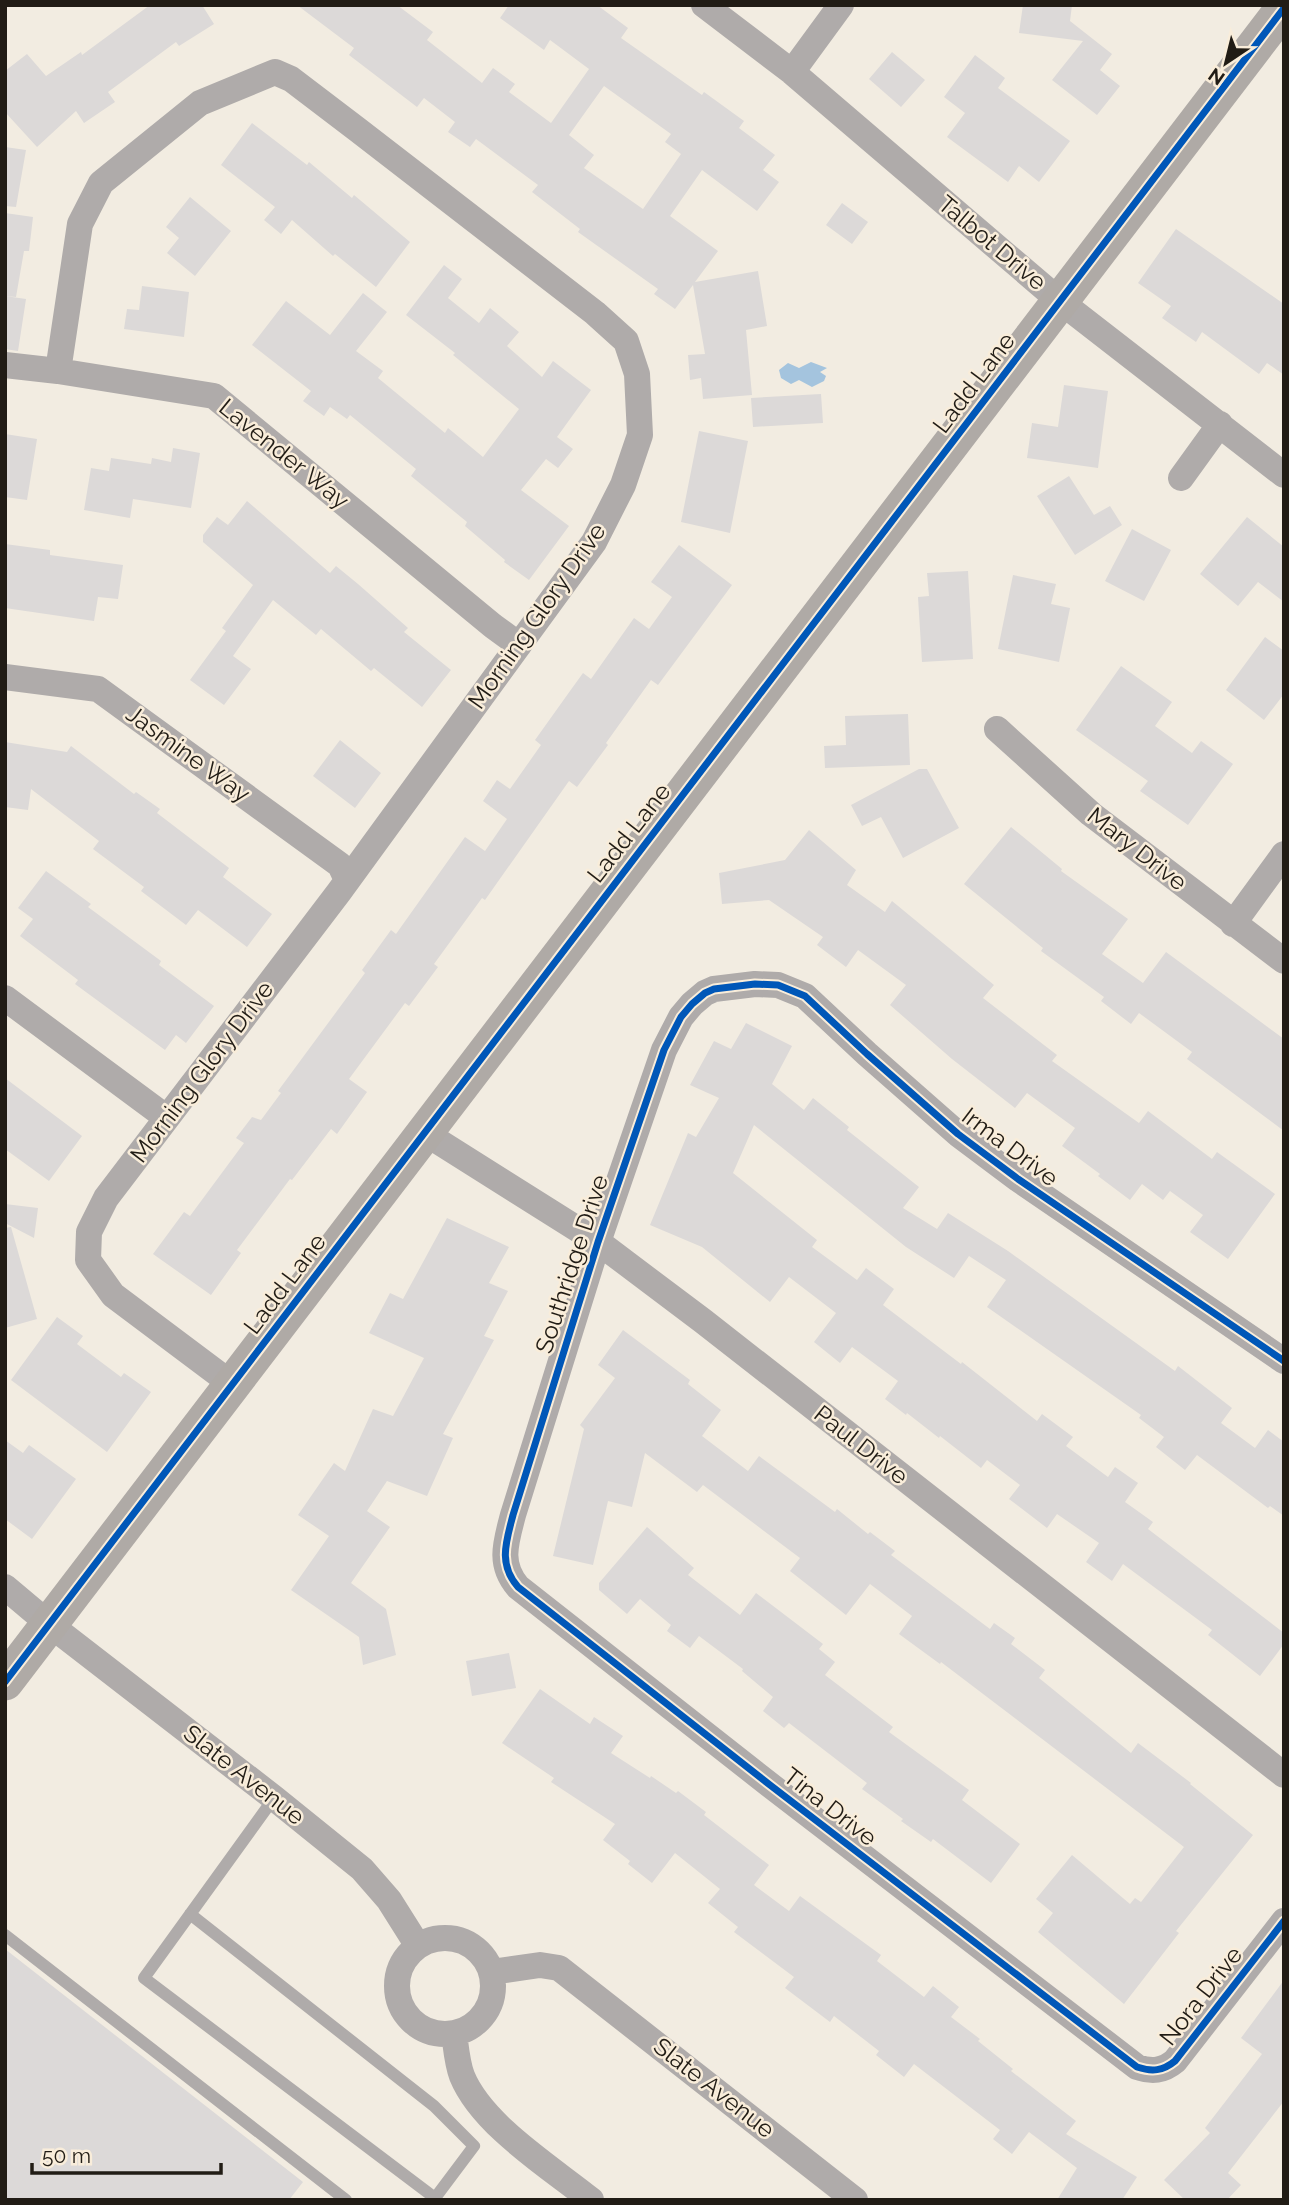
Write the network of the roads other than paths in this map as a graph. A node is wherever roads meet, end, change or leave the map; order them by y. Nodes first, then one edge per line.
1 (704, 5) edge
2 (841, 5) edge
3 (1284, 8) edge
4 (792, 72) junction
5 (1061, 302) junction
6 (5, 365) edge
7 (58, 371) junction
8 (1220, 424) junction
9 (1284, 475) edge
10 (1181, 478) dead end
11 (519, 645) junction
12 (5, 677) edge
13 (997, 729) dead end
14 (1284, 854) edge
15 (347, 880) junction
16 (1233, 924) junction
17 (1284, 961) edge
18 (715, 989) joint
19 (5, 998) edge
20 (167, 1118) junction
21 (425, 1133) junction
22 (598, 1242) junction
23 (1284, 1361) edge
24 (233, 1385) junction
25 (507, 1570) joint
26 (5, 1587) edge
27 (49, 1624) junction
28 (5, 1682) edge
29 (1284, 1775) edge
30 (274, 1798) junction
31 (190, 1914) junction
32 (1284, 1921) edge
33 (5, 1935) edge
34 (418, 1946) junction
35 (492, 1972) junction
36 (454, 2033) junction
37 (1137, 2067) joint
38 (346, 2200) edge
39 (591, 2200) edge
40 (855, 2200) edge

1 - 4 street, Talbot Drive
2 - 4 street
3 - 5 street, Ladd Lane
4 - 5 street, Talbot Drive
5 - 8 street, Talbot Drive
5 - 21 street, Ladd Lane
6 - 7 street, Lavender Way
7 - 11 street, Lavender Way
7 - 11 street, Morning Glory Drive
8 - 9 street, Talbot Drive
8 - 10 street
11 - 15 street, Morning Glory Drive
12 - 15 street, Jasmine Way
13 - 16 street, Mary Drive
14 - 16 street
15 - 20 street, Morning Glory Drive
16 - 17 street, Mary Drive
18 - 22 street, Southridge Drive
18 - 23 street, Irma Drive
19 - 20 street
20 - 24 street, Morning Glory Drive
21 - 22 street, Paul Drive
21 - 24 street, Ladd Lane
22 - 25 street, Southridge Drive
22 - 29 street, Paul Drive
24 - 27 street, Ladd Lane
25 - 37 street, Tina Drive
26 - 27 street, Slate Avenue
27 - 28 street, Ladd Lane
27 - 30 street, Slate Avenue
30 - 31 lane
30 - 34 street, Slate Avenue
31 - 31 lane
32 - 37 street, Nora Drive
33 - 38 lane
34 - 35 street
34 - 36 street
35 - 36 street
35 - 40 street, Slate Avenue
36 - 39 street

